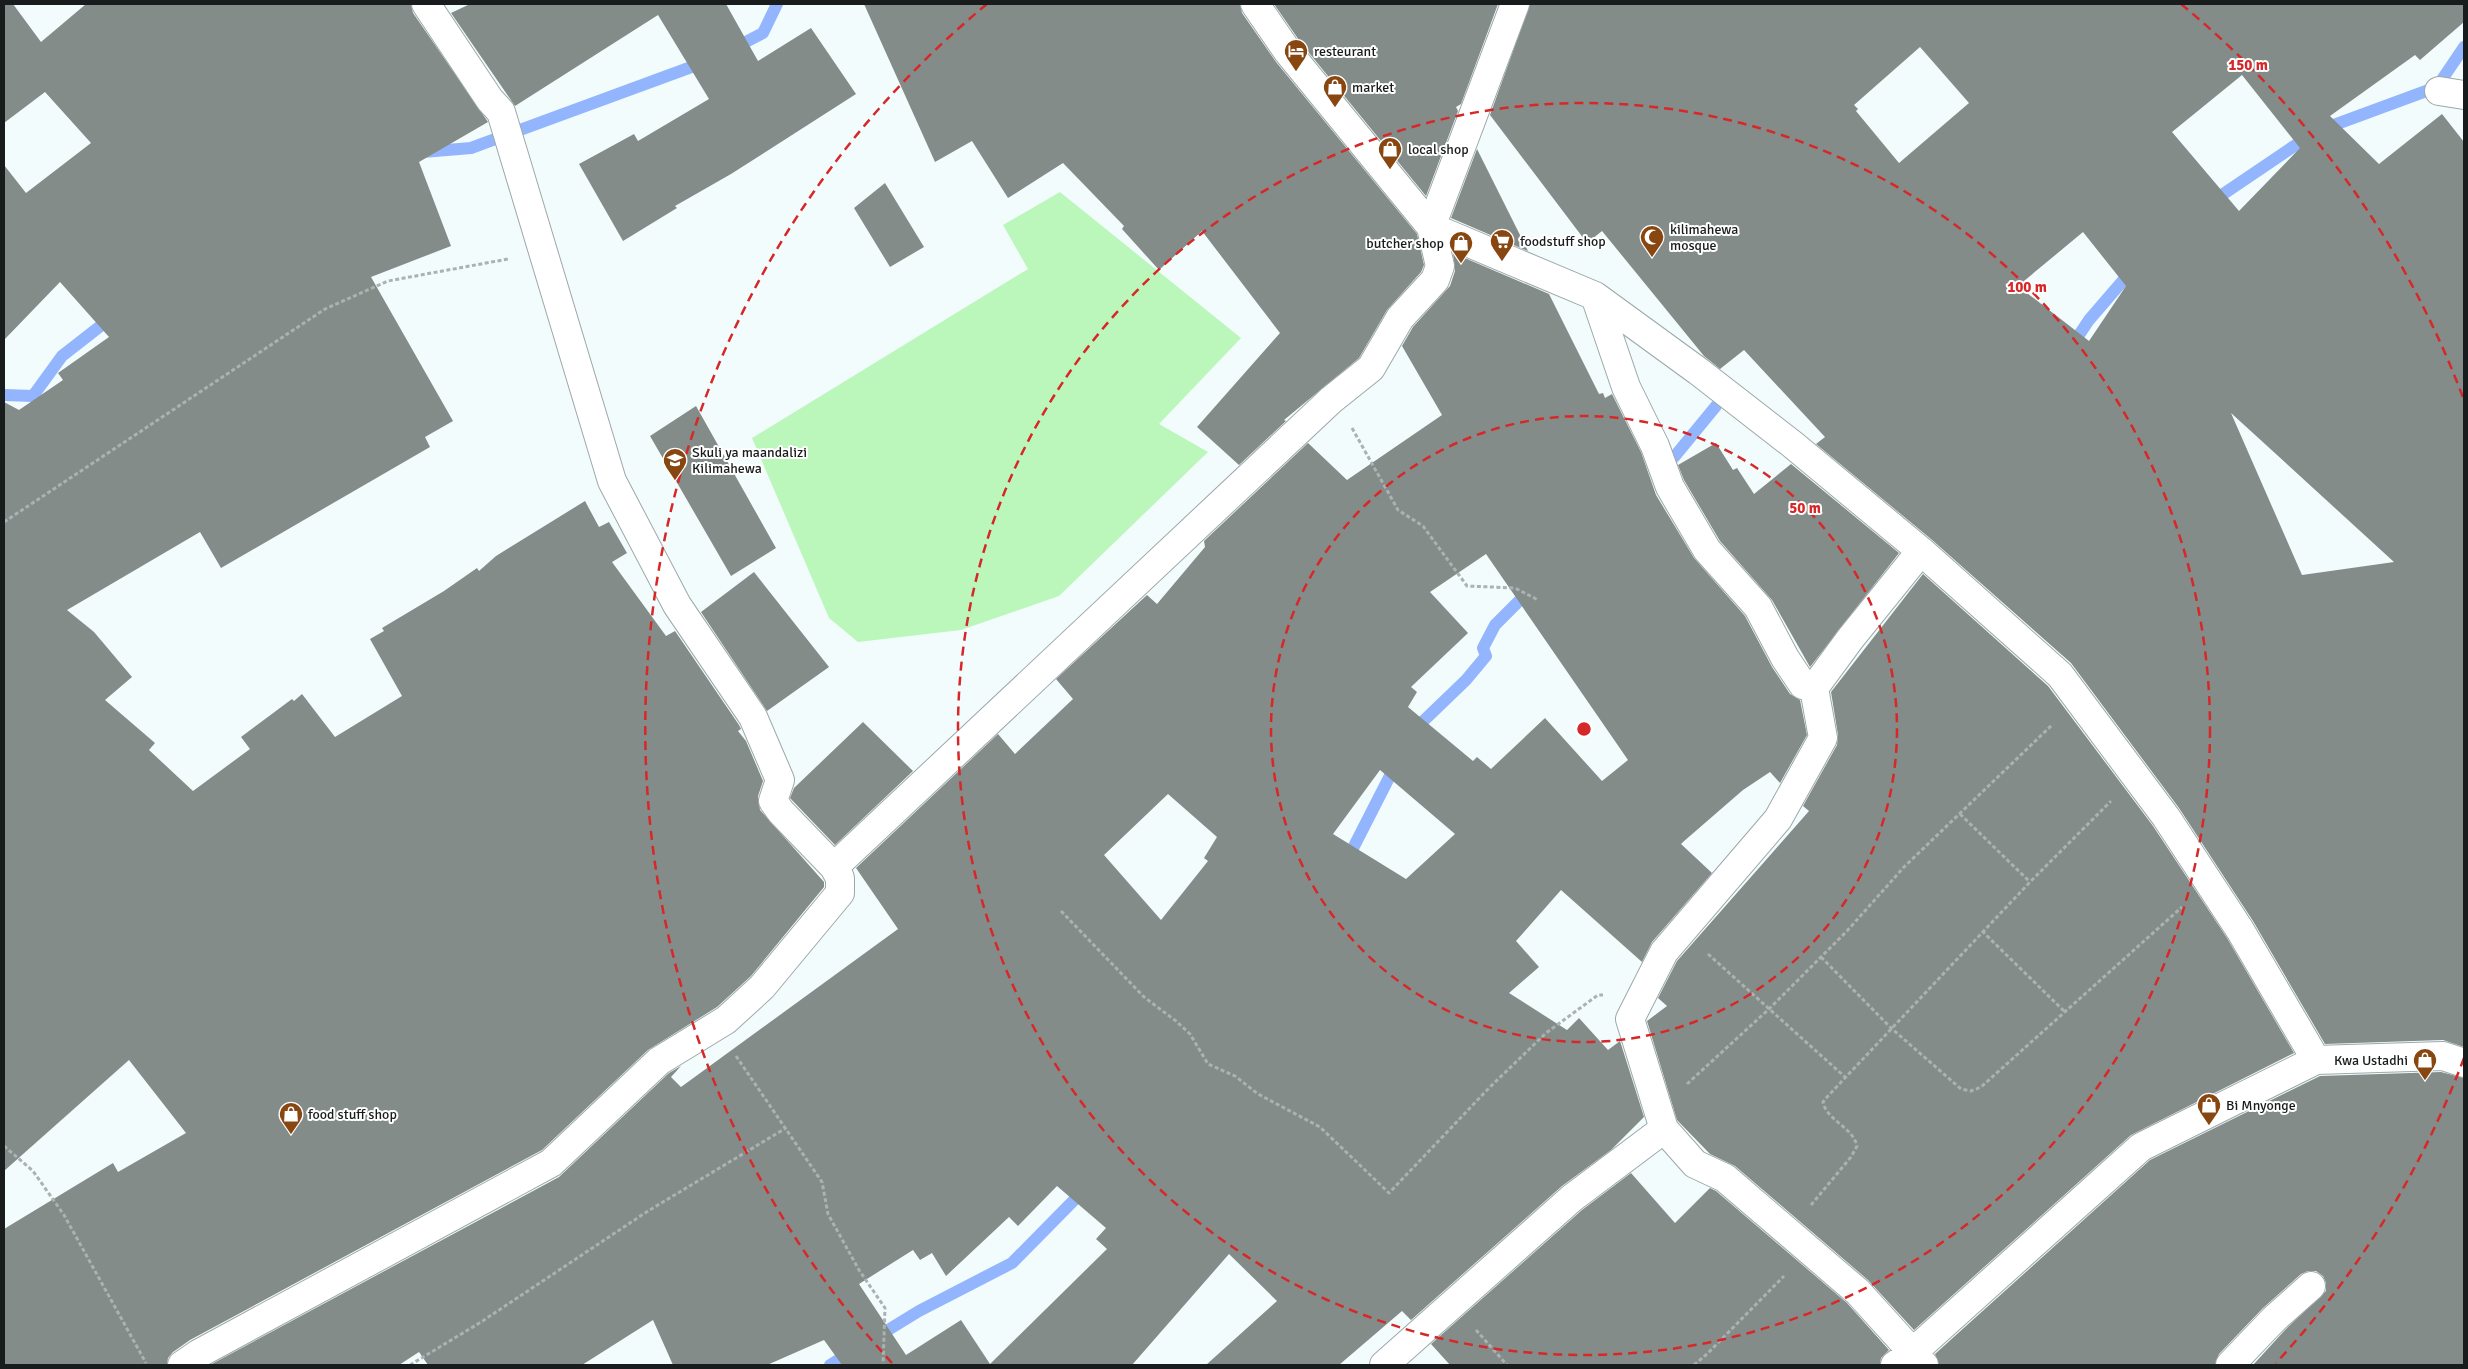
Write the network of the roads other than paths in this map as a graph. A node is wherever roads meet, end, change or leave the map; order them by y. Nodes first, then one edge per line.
1 (426, 4) edge
2 (1255, 4) edge
3 (1515, 4) edge
4 (1431, 227) junction
5 (1595, 296) junction
6 (1922, 551) junction
7 (1814, 688) junction
8 (834, 867) junction
9 (2316, 1060) junction
10 (2464, 1063) edge
11 (1661, 1120) junction
12 (2311, 1286) dead end
13 (1911, 1361) edge
14 (182, 1365) edge
15 (1384, 1365) edge
16 (2230, 1365) edge

1 - 8 street
2 - 4 street
3 - 4 street
4 - 5 street
4 - 8 street
5 - 6 street
5 - 7 street
6 - 7 street
6 - 9 street
7 - 11 street
8 - 14 street
9 - 10 street
9 - 13 street
11 - 13 street
11 - 15 street
12 - 16 street

